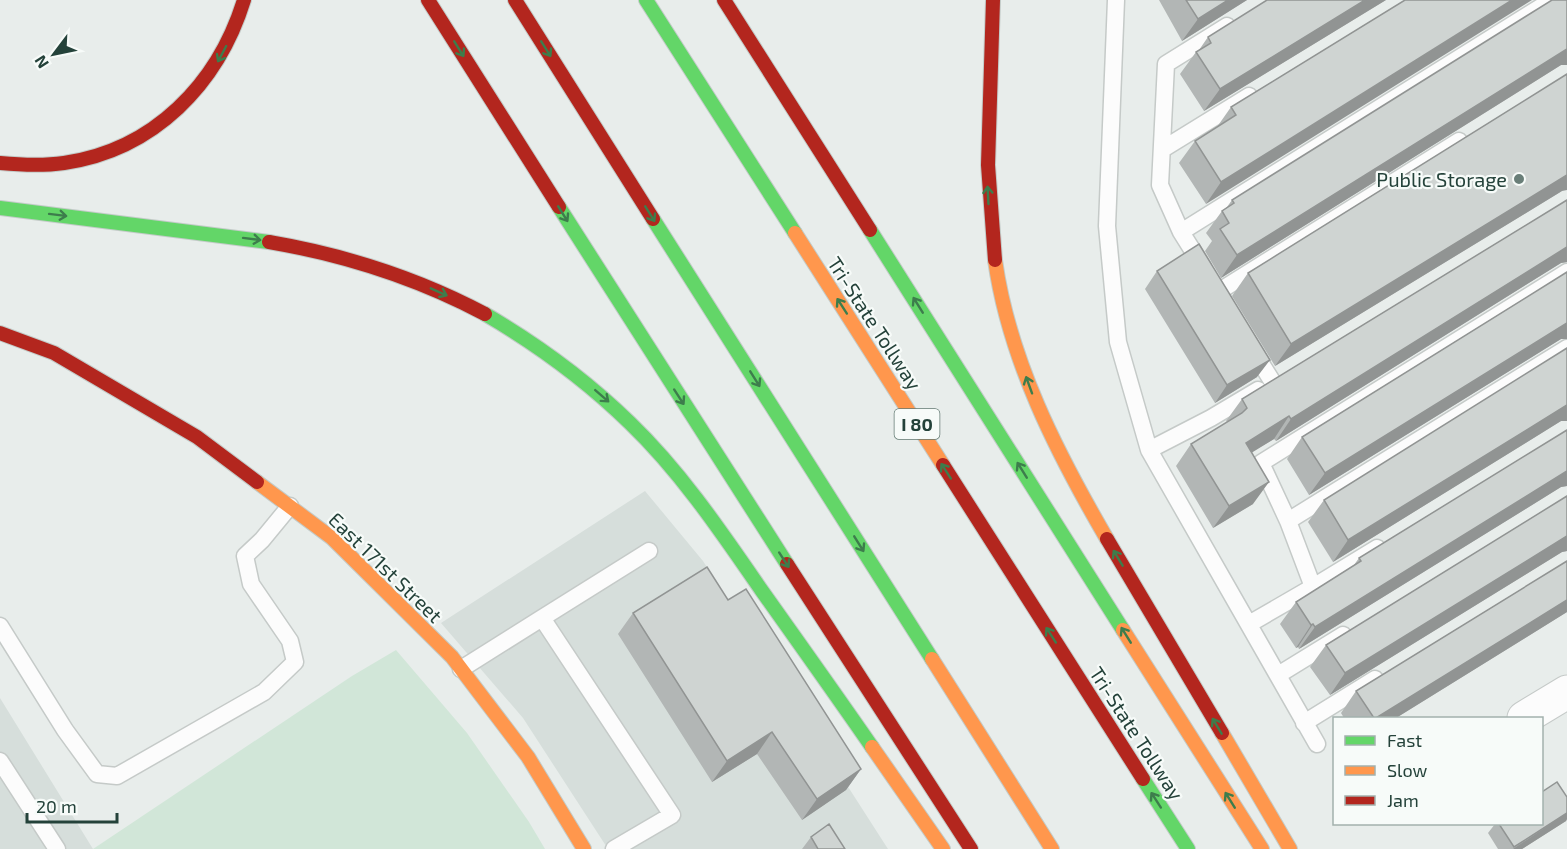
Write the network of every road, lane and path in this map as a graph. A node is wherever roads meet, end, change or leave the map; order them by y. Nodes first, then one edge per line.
1 (244, 0) edge
2 (428, 0) edge
3 (514, 0) edge
4 (646, 0) edge
5 (724, 0) edge
6 (993, 0) edge
7 (1116, 0) edge
8 (1552, 0) edge
9 (1237, 19) edge
10 (1265, 87) edge
11 (1477, 130) edge
12 (1163, 149) junction
13 (0, 163) edge
14 (0, 208) edge
15 (1181, 232) junction
16 (1567, 272) edge
17 (1242, 331) edge
18 (0, 333) edge
19 (1567, 348) edge
20 (1149, 450) junction
21 (290, 506) junction
22 (1288, 521) junction
23 (1395, 537) edge
24 (649, 551) dead end
25 (1314, 587) junction
26 (542, 618) junction
27 (1249, 624) junction
28 (0, 626) edge
29 (1357, 626) edge
30 (461, 669) junction
31 (1385, 673) edge
32 (1278, 675) junction
33 (1567, 693) edge
34 (1526, 717) edge
35 (1304, 723) junction
36 (1317, 744) dead end
37 (0, 760) edge
38 (57, 849) edge
39 (584, 849) edge
40 (614, 849) edge
41 (943, 849) edge
42 (971, 849) edge
43 (1052, 849) edge
44 (1188, 849) edge
45 (1262, 849) edge
46 (1290, 849) edge

1 -> 13 main road
2 -> 42 main road
3 -> 43 main road
44 -> 4 main road, Tri-State Tollway / I 80
45 -> 5 main road
46 -> 6 main road
7 - 20 lane
8 - 15 lane
9 - 12 lane
10 - 12 lane
11 - 15 lane
12 - 15 lane
14 -> 41 main road
16 - 22 lane
17 - 20 lane
18 - 21 main road, East 171st Street
19 - 22 lane
20 - 27 lane
21 - 28 lane
21 - 30 main road, East 171st Street
22 - 25 lane
23 - 25 lane
24 - 26 lane
25 - 27 lane
26 - 30 lane
26 - 40 lane
27 - 32 lane
29 - 32 lane
30 - 39 main road, East 171st Street
31 - 35 lane
32 - 35 lane
33 - 34 street
35 - 36 lane
37 - 38 lane

